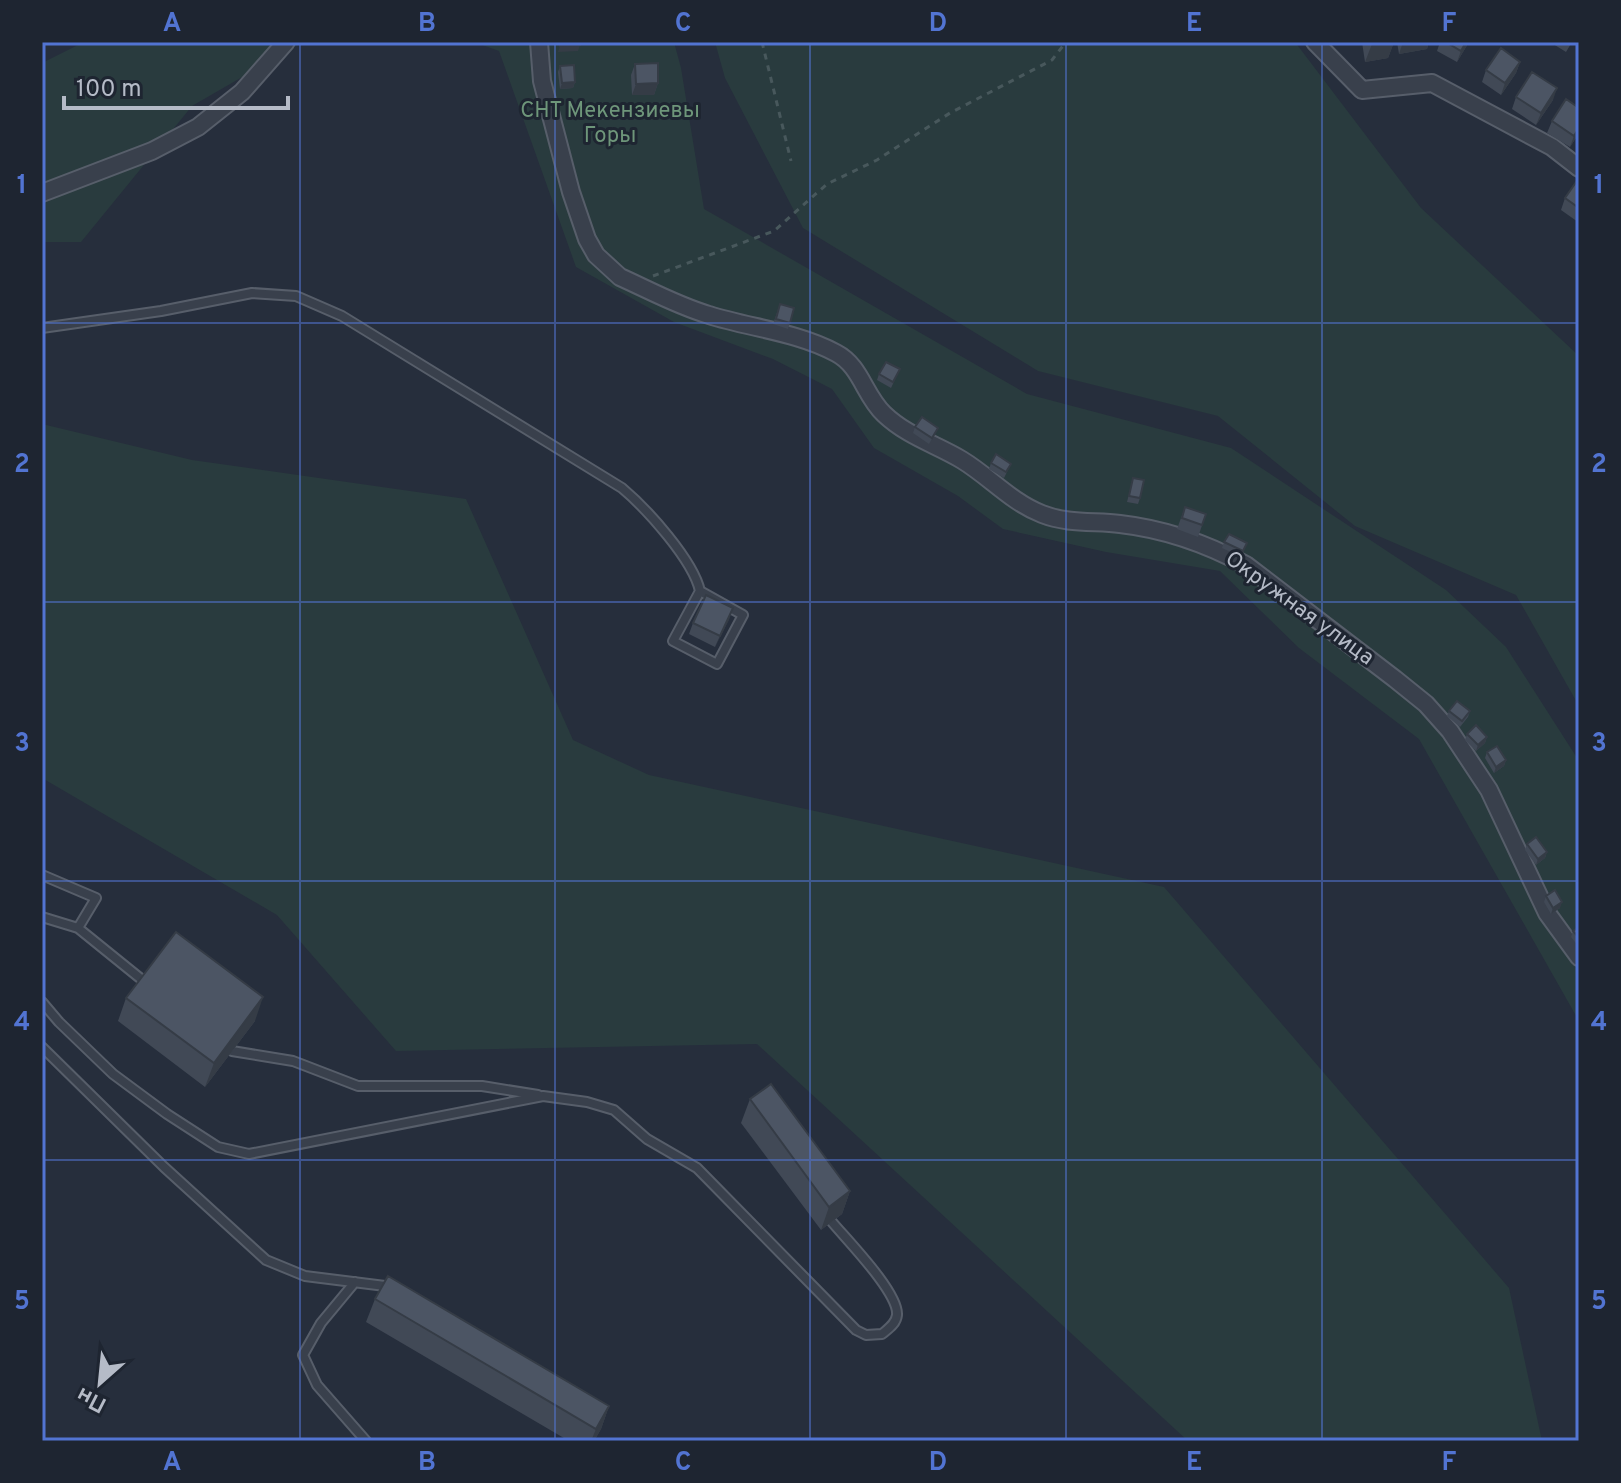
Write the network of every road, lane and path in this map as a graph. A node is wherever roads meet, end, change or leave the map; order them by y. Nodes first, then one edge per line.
1 (286, 42) edge
2 (539, 42) edge
3 (762, 42) edge
4 (1066, 42) edge
5 (1315, 42) edge
6 (791, 161) dead end
7 (1579, 168) edge
8 (42, 193) edge
9 (635, 283) junction
10 (42, 328) edge
11 (700, 591) junction
12 (42, 875) edge
13 (42, 917) edge
14 (78, 928) junction
15 (1579, 957) edge
16 (146, 983) edge
17 (42, 1002) edge
18 (42, 1047) edge
19 (232, 1051) edge
20 (543, 1096) junction
21 (832, 1222) edge
22 (355, 1282) junction
23 (408, 1289) edge
24 (366, 1441) edge

1 - 8 street
2 - 9 street, Окружная улица
3 - 6 path
4 - 9 path
5 - 7 street
9 - 15 street, Окружная улица
10 - 11 lane
11 - 11 lane
12 - 14 lane
13 - 14 lane
14 - 16 lane
17 - 20 lane
18 - 22 lane
19 - 20 lane
20 - 21 lane
22 - 23 lane
22 - 24 lane

